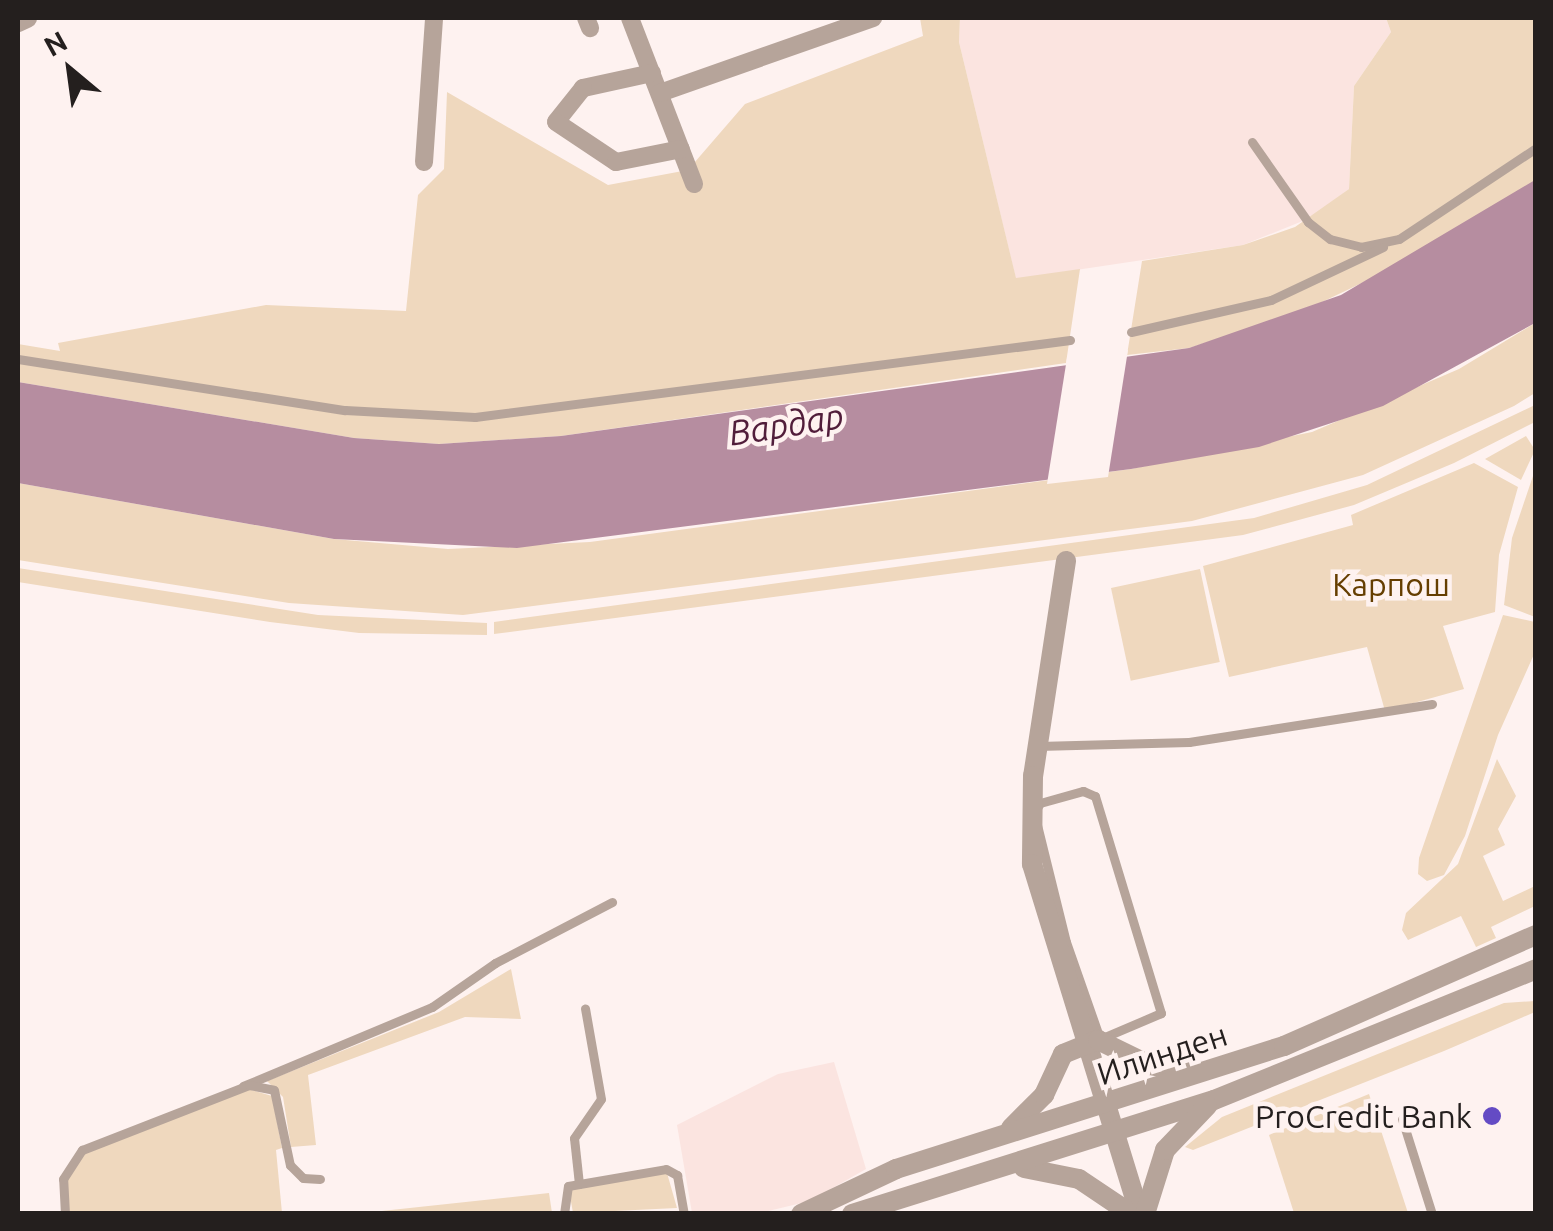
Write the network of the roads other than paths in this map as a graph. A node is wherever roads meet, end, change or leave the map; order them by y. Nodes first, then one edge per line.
1 (27, 18) edge
2 (434, 18) edge
3 (630, 18) edge
4 (873, 18) edge
5 (18, 22) edge
6 (652, 73) junction
7 (660, 93) junction
8 (1252, 142) dead end
9 (1536, 148) edge
10 (680, 149) junction
11 (424, 162) dead end
12 (694, 184) dead end
13 (1399, 239) junction
14 (1131, 332) dead end
15 (1070, 340) dead end
16 (18, 359) edge
17 (1066, 561) dead end
18 (1432, 704) dead end
19 (1038, 746) junction
20 (612, 902) dead end
21 (1536, 935) edge
22 (1536, 969) edge
23 (1536, 986) edge
24 (1494, 988) junction
25 (585, 1008) dead end
26 (1093, 1042) junction
27 (1202, 1074) junction
28 (243, 1086) junction
29 (1214, 1100) junction
30 (1105, 1104) junction
31 (1402, 1118) dead end
32 (1114, 1134) junction
33 (1002, 1136) junction
34 (997, 1171) junction
35 (320, 1180) dead end
36 (579, 1184) junction
37 (65, 1214) edge
38 (564, 1214) edge
39 (684, 1214) edge
40 (801, 1214) edge
41 (852, 1214) edge
42 (1132, 1214) edge
43 (1142, 1214) edge
44 (1432, 1214) edge

1 - 5 street
2 - 11 street
3 - 6 street
4 - 7 street
6 - 7 street
6 - 10 street
7 - 10 street
8 - 13 lane
9 - 13 lane
10 - 12 street
13 - 14 lane
15 - 16 lane
17 - 19 street
18 - 19 lane
19 - 26 street
20 - 28 lane
21 - 27 street, Илинден
22 - 24 street, Илинден
23 - 24 street
24 - 29 street, Илинден
25 - 36 lane
26 - 26 lane
26 - 27 street
26 - 30 street
26 - 33 street
27 - 30 street, Илинден
28 - 35 lane
28 - 37 lane
29 - 32 street, Илинден
29 - 43 street
30 - 32 street
30 - 33 street, Илинден
31 - 44 lane
32 - 34 street, Илинден
32 - 43 street
33 - 40 street, Илинден
34 - 41 street, Илинден
34 - 42 street
36 - 38 lane
36 - 39 lane

